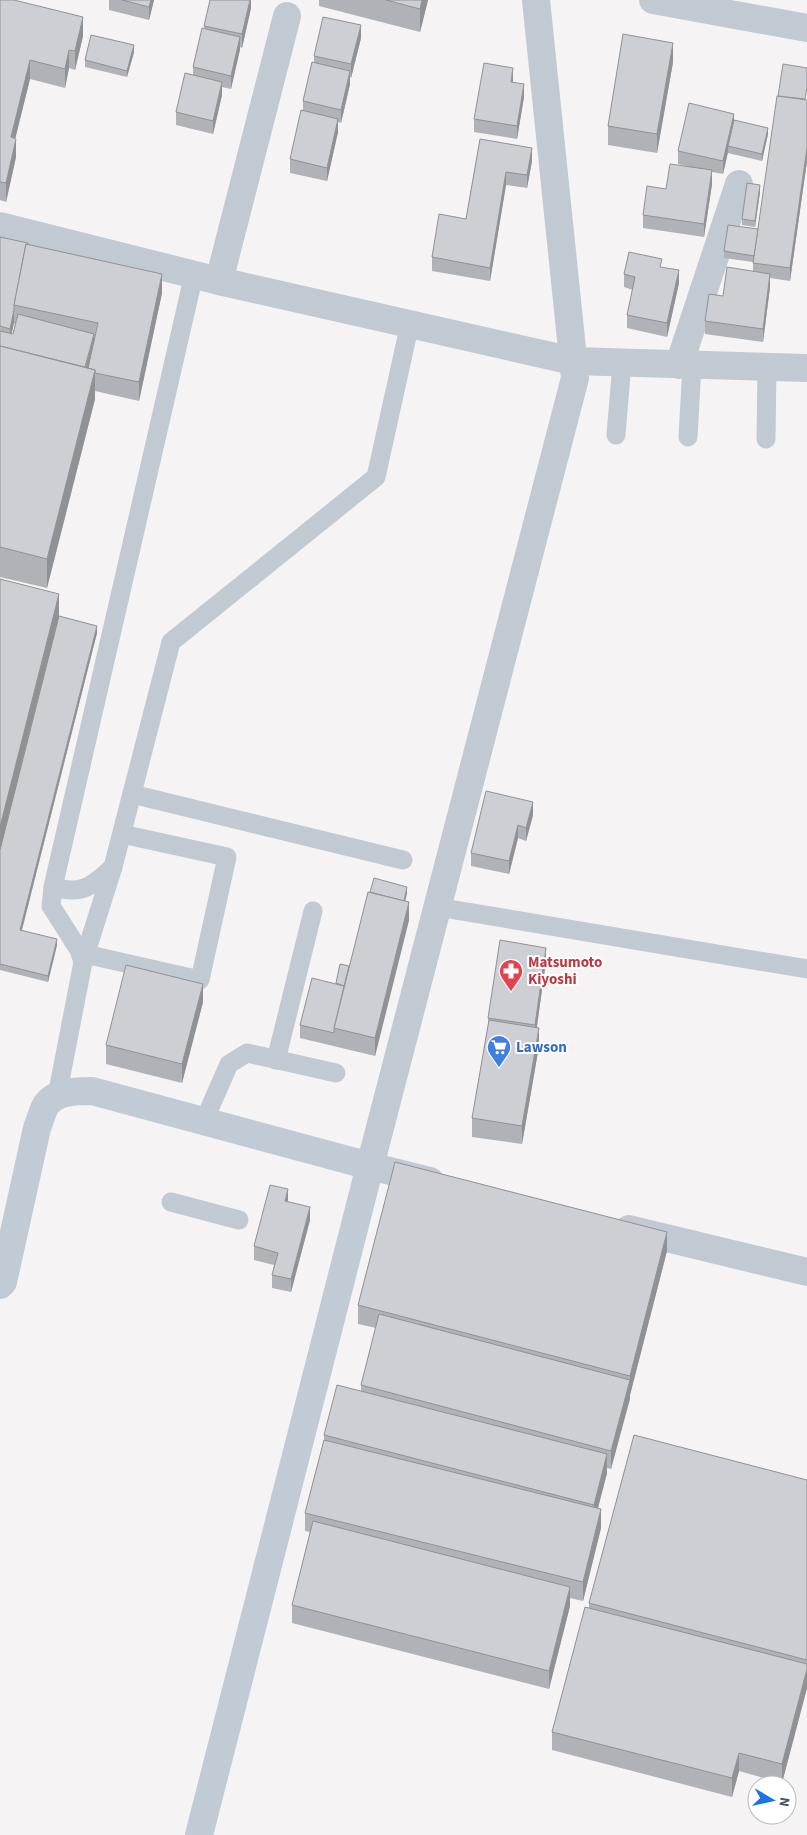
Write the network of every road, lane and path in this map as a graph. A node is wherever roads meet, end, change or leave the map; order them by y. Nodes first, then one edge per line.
1 (536, 0) edge
2 (652, 0) edge
3 (287, 16) dead end
4 (807, 28) edge
5 (739, 184) dead end
6 (0, 226) edge
7 (207, 278) junction
8 (410, 323) junction
9 (573, 361) junction
10 (622, 363) junction
11 (685, 365) junction
12 (767, 367) junction
13 (807, 368) edge
14 (616, 435) dead end
15 (688, 437) dead end
16 (766, 439) dead end
17 (132, 794) junction
18 (122, 834) junction
19 (403, 860) dead end
20 (113, 867) junction
21 (53, 887) junction
22 (437, 907) junction
23 (313, 911) dead end
24 (84, 958) junction
25 (807, 969) edge
26 (276, 1060) junction
27 (336, 1074) dead end
28 (57, 1096) junction
29 (204, 1122) junction
30 (370, 1166) junction
31 (457, 1187) edge
32 (172, 1202) dead end
33 (239, 1220) dead end
34 (603, 1222) edge
35 (807, 1272) edge
36 (0, 1285) edge
37 (200, 1835) edge

1 - 9 street
2 - 4 street
3 - 7 street
5 - 11 street
6 - 7 street
7 - 8 street
7 - 21 lane
8 - 9 street
8 - 17 lane
9 - 10 street
9 - 22 street
10 - 11 street
10 - 14 lane
11 - 12 street
11 - 15 lane
12 - 13 street
12 - 16 lane
17 - 18 lane
17 - 19 lane
18 - 20 lane
18 - 24 lane
20 - 21 lane
20 - 24 lane
21 - 24 lane
22 - 25 lane
22 - 30 street
23 - 26 lane
24 - 28 lane
26 - 27 lane
26 - 29 lane
28 - 29 street
28 - 36 street
29 - 30 street
30 - 31 street
30 - 37 street
32 - 33 lane
34 - 35 street

